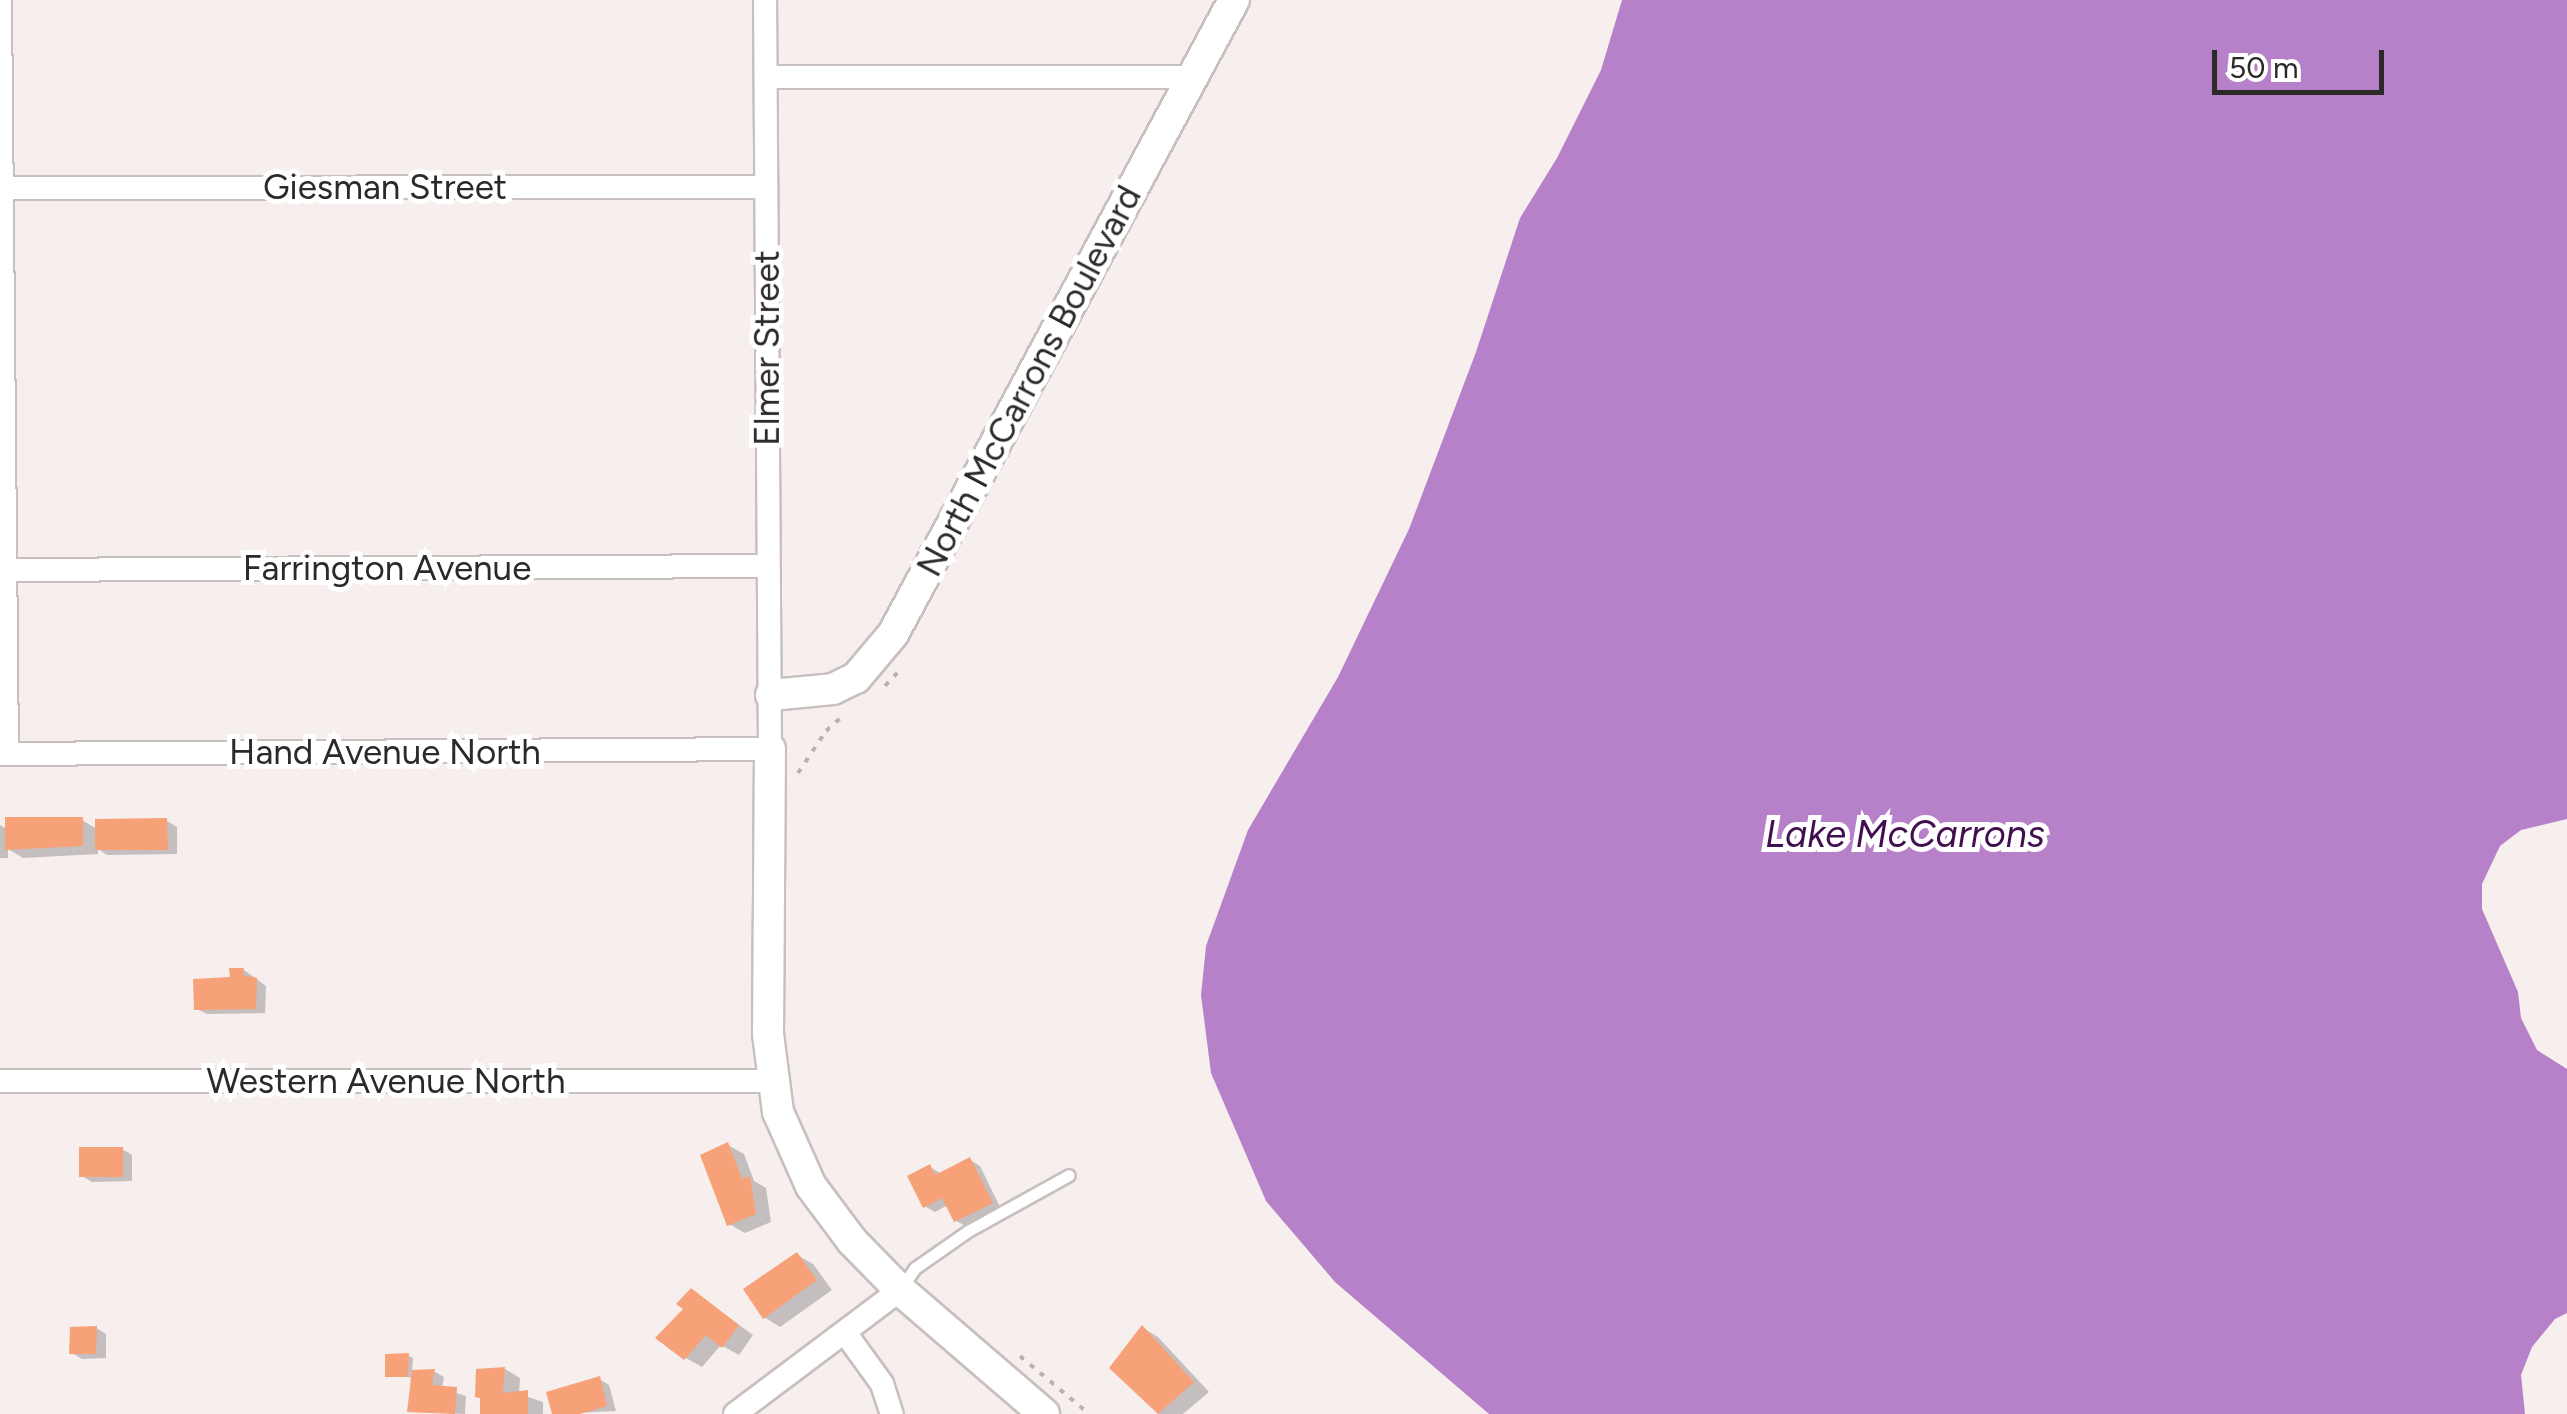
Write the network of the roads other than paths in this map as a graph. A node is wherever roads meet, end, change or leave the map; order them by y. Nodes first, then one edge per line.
1 (0, 0) edge
2 (765, 0) edge
3 (1234, 0) edge
4 (766, 77) junction
5 (1192, 77) junction
6 (766, 187) junction
7 (4, 188) junction
8 (768, 566) junction
9 (6, 570) junction
10 (771, 695) junction
11 (770, 749) junction
12 (3, 754) edge
13 (771, 1080) junction
14 (0, 1081) edge
15 (1069, 1175) dead end
16 (900, 1290) junction
17 (846, 1334) junction
18 (734, 1414) edge
19 (892, 1414) edge
20 (1044, 1414) edge

1 - 7 street
2 - 4 street, Elmer Street
3 - 5 street, North McCarrons Boulevard
4 - 5 street
4 - 6 street, Elmer Street
5 - 10 street, North McCarrons Boulevard
6 - 7 street, Giesman Street
6 - 8 street, Elmer Street
7 - 9 street
8 - 9 street, Farrington Avenue
8 - 10 street, Elmer Street
9 - 12 street
10 - 11 street, Elmer Street
11 - 12 street, Hand Avenue North
11 - 13 street
13 - 14 street, Western Avenue North
13 - 16 street
15 - 16 lane
16 - 17 street
16 - 20 street
17 - 18 street
17 - 19 street

